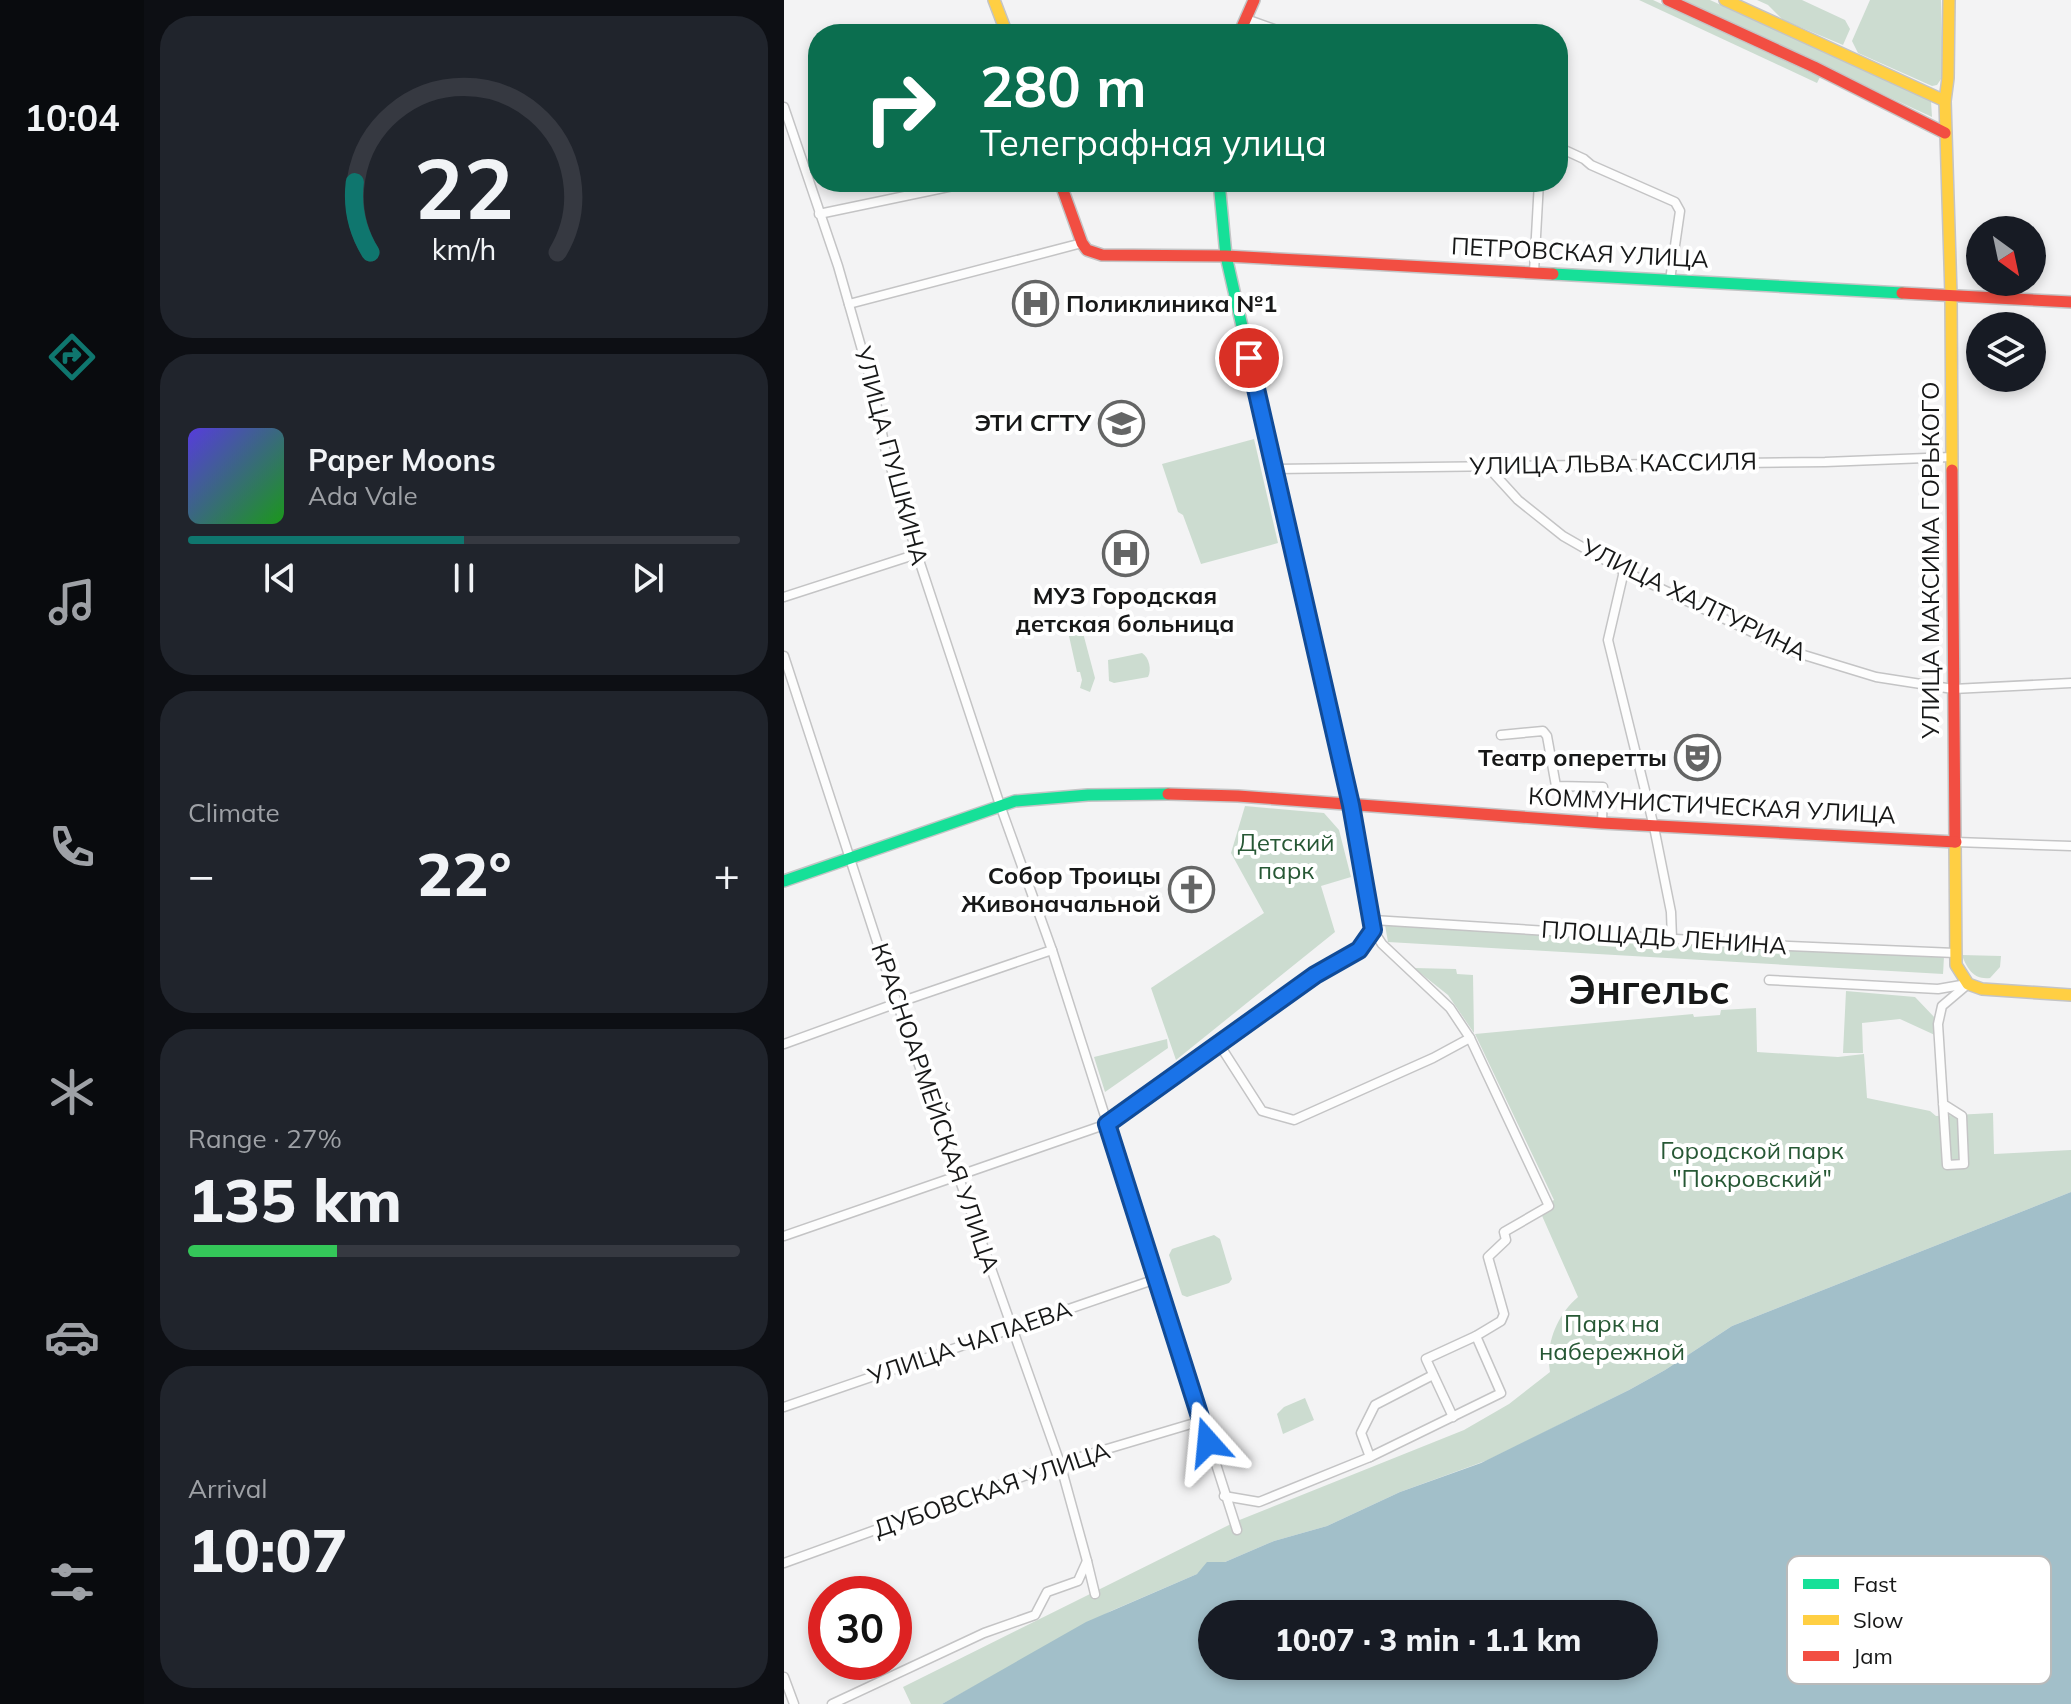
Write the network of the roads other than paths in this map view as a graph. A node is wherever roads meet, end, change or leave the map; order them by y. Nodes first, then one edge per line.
1 (994, 0) edge
2 (1254, 0) edge
3 (1668, 0) edge
4 (1725, 0) edge
5 (1949, 0) edge
6 (1246, 19) junction
7 (1003, 24) edge
8 (1244, 24) edge
9 (1260, 24) edge
10 (1945, 101) junction
11 (784, 107) edge
12 (1945, 133) junction
13 (1568, 152) edge
14 (808, 180) edge
15 (812, 192) edge
16 (924, 192) edge
17 (1064, 192) edge
18 (1220, 192) edge
19 (1538, 192) edge
20 (819, 214) junction
21 (1085, 247) junction
22 (1226, 256) junction
23 (1534, 272) junction
24 (1670, 280) junction
25 (1951, 295) junction
26 (2071, 302) edge
27 (849, 304) junction
28 (1951, 457) junction
29 (1487, 466) junction
30 (1275, 469) junction
31 (917, 554) junction
32 (1624, 571) junction
33 (784, 597) edge
34 (784, 656) edge
35 (2071, 683) edge
36 (1953, 689) junction
37 (1501, 735) dead end
38 (1000, 805) junction
39 (1351, 805) junction
40 (1602, 823) junction
41 (1654, 827) junction
42 (1956, 842) junction
43 (2071, 846) edge
44 (850, 857) junction
45 (784, 881) edge
46 (1373, 920) junction
47 (1373, 930) junction
48 (1672, 939) junction
49 (1052, 950) junction
50 (1955, 953) junction
51 (1769, 980) dead end
52 (1968, 984) junction
53 (2071, 995) edge
54 (897, 1003) junction
55 (1470, 1038) junction
56 (784, 1044) edge
57 (1219, 1044) junction
58 (1943, 1104) junction
59 (1107, 1124) junction
60 (957, 1174) junction
61 (784, 1236) edge
62 (1156, 1279) junction
63 (1011, 1328) junction
64 (1476, 1336) junction
65 (1433, 1375) junction
66 (784, 1407) edge
67 (1453, 1417) junction
68 (1201, 1421) junction
69 (1370, 1457) junction
70 (1060, 1463) junction
71 (1224, 1496) junction
72 (1237, 1530) dead end
73 (1087, 1561) junction
74 (784, 1563) edge
75 (1095, 1594) dead end
76 (784, 1677) edge
77 (794, 1704) edge
78 (832, 1704) edge

1 - 7 main road
2 - 6 main road
3 - 12 main road
4 - 10 main road
5 - 10 main road, УЛИЦА МАКСИМА ГОРЬКОГО
6 - 8 main road
6 - 9 street
10 - 12 main road, УЛИЦА МАКСИМА ГОРЬКОГО
11 - 14 street, УЛИЦА ПУШКИНА
12 - 25 main road, УЛИЦА МАКСИМА ГОРЬКОГО
13 - 24 street
15 - 20 street, УЛИЦА ПУШКИНА
16 - 20 street
17 - 21 main road
18 - 22 main road
19 - 23 street
20 - 27 street, УЛИЦА ПУШКИНА
21 - 22 main road, ПЕТРОВСКАЯ УЛИЦА
21 - 27 street
22 - 23 main road, ПЕТРОВСКАЯ УЛИЦА
22 - 30 main road
23 - 24 main road, ПЕТРОВСКАЯ УЛИЦА
24 - 25 main road, ПЕТРОВСКАЯ УЛИЦА
25 - 26 main road, ПЕТРОВСКАЯ УЛИЦА
25 - 28 main road, УЛИЦА МАКСИМА ГОРЬКОГО
27 - 31 street, УЛИЦА ПУШКИНА
28 - 29 street, УЛИЦА ЛЬВА КАССИЛЯ
28 - 36 main road, УЛИЦА МАКСИМА ГОРЬКОГО
29 - 30 street, УЛИЦА ЛЬВА КАССИЛЯ
29 - 32 street, УЛИЦА ХАЛТУРИНА
30 - 39 main road
31 - 33 street
31 - 38 street, УЛИЦА ПУШКИНА
32 - 36 street, УЛИЦА ХАЛТУРИНА
32 - 41 street
34 - 44 street, КРАСНОАРМЕЙСКАЯ УЛИЦА
35 - 36 street, УЛИЦА ХАЛТУРИНА
36 - 42 main road, УЛИЦА МАКСИМА ГОРЬКОГО
37 - 40 street
38 - 39 main road, КОММУНИСТИЧЕСКАЯ УЛИЦА
38 - 44 main road, КОММУНИСТИЧЕСКАЯ УЛИЦА
38 - 49 street, УЛИЦА ПУШКИНА
39 - 40 main road, КОММУНИСТИЧЕСКАЯ УЛИЦА
39 - 46 street
40 - 41 main road, КОММУНИСТИЧЕСКАЯ УЛИЦА
41 - 42 main road, КОММУНИСТИЧЕСКАЯ УЛИЦА
41 - 48 street
42 - 43 street, КОММУНИСТИЧЕСКАЯ УЛИЦА
42 - 50 main road, УЛИЦА МАКСИМА ГОРЬКОГО
44 - 45 main road, КОММУНИСТИЧЕСКАЯ УЛИЦА
44 - 54 street, КРАСНОАРМЕЙСКАЯ УЛИЦА
46 - 47 street
46 - 48 street, ПЛОЩАДЬ ЛЕНИНА
47 - 55 street
47 - 57 street
48 - 50 street, ПЛОЩАДЬ ЛЕНИНА
49 - 54 street
49 - 59 street
50 - 52 main road, УЛИЦА МАКСИМА ГОРЬКОГО
51 - 52 street, ПЛОЩАДЬ ЛЕНИНА
52 - 53 main road
52 - 58 street
54 - 56 street
54 - 60 street, КРАСНОАРМЕЙСКАЯ УЛИЦА
55 - 57 street
55 - 64 street
57 - 59 street
58 - 58 street
59 - 60 street
59 - 62 street
60 - 61 street
60 - 63 street, КРАСНОАРМЕЙСКАЯ УЛИЦА
62 - 63 street, УЛИЦА ЧАПАЕВА
62 - 68 street
63 - 66 street, УЛИЦА ЧАПАЕВА
63 - 70 street, КРАСНОАРМЕЙСКАЯ УЛИЦА
64 - 65 street
64 - 67 street
65 - 67 street
65 - 69 street
67 - 69 street
68 - 70 street, ДУБОВСКАЯ УЛИЦА
68 - 71 street
69 - 71 street
70 - 73 street, КРАСНОАРМЕЙСКАЯ УЛИЦА
70 - 74 street, ДУБОВСКАЯ УЛИЦА
71 - 72 street
73 - 75 street, КРАСНОАРМЕЙСКАЯ УЛИЦА
73 - 78 street
76 - 77 street

